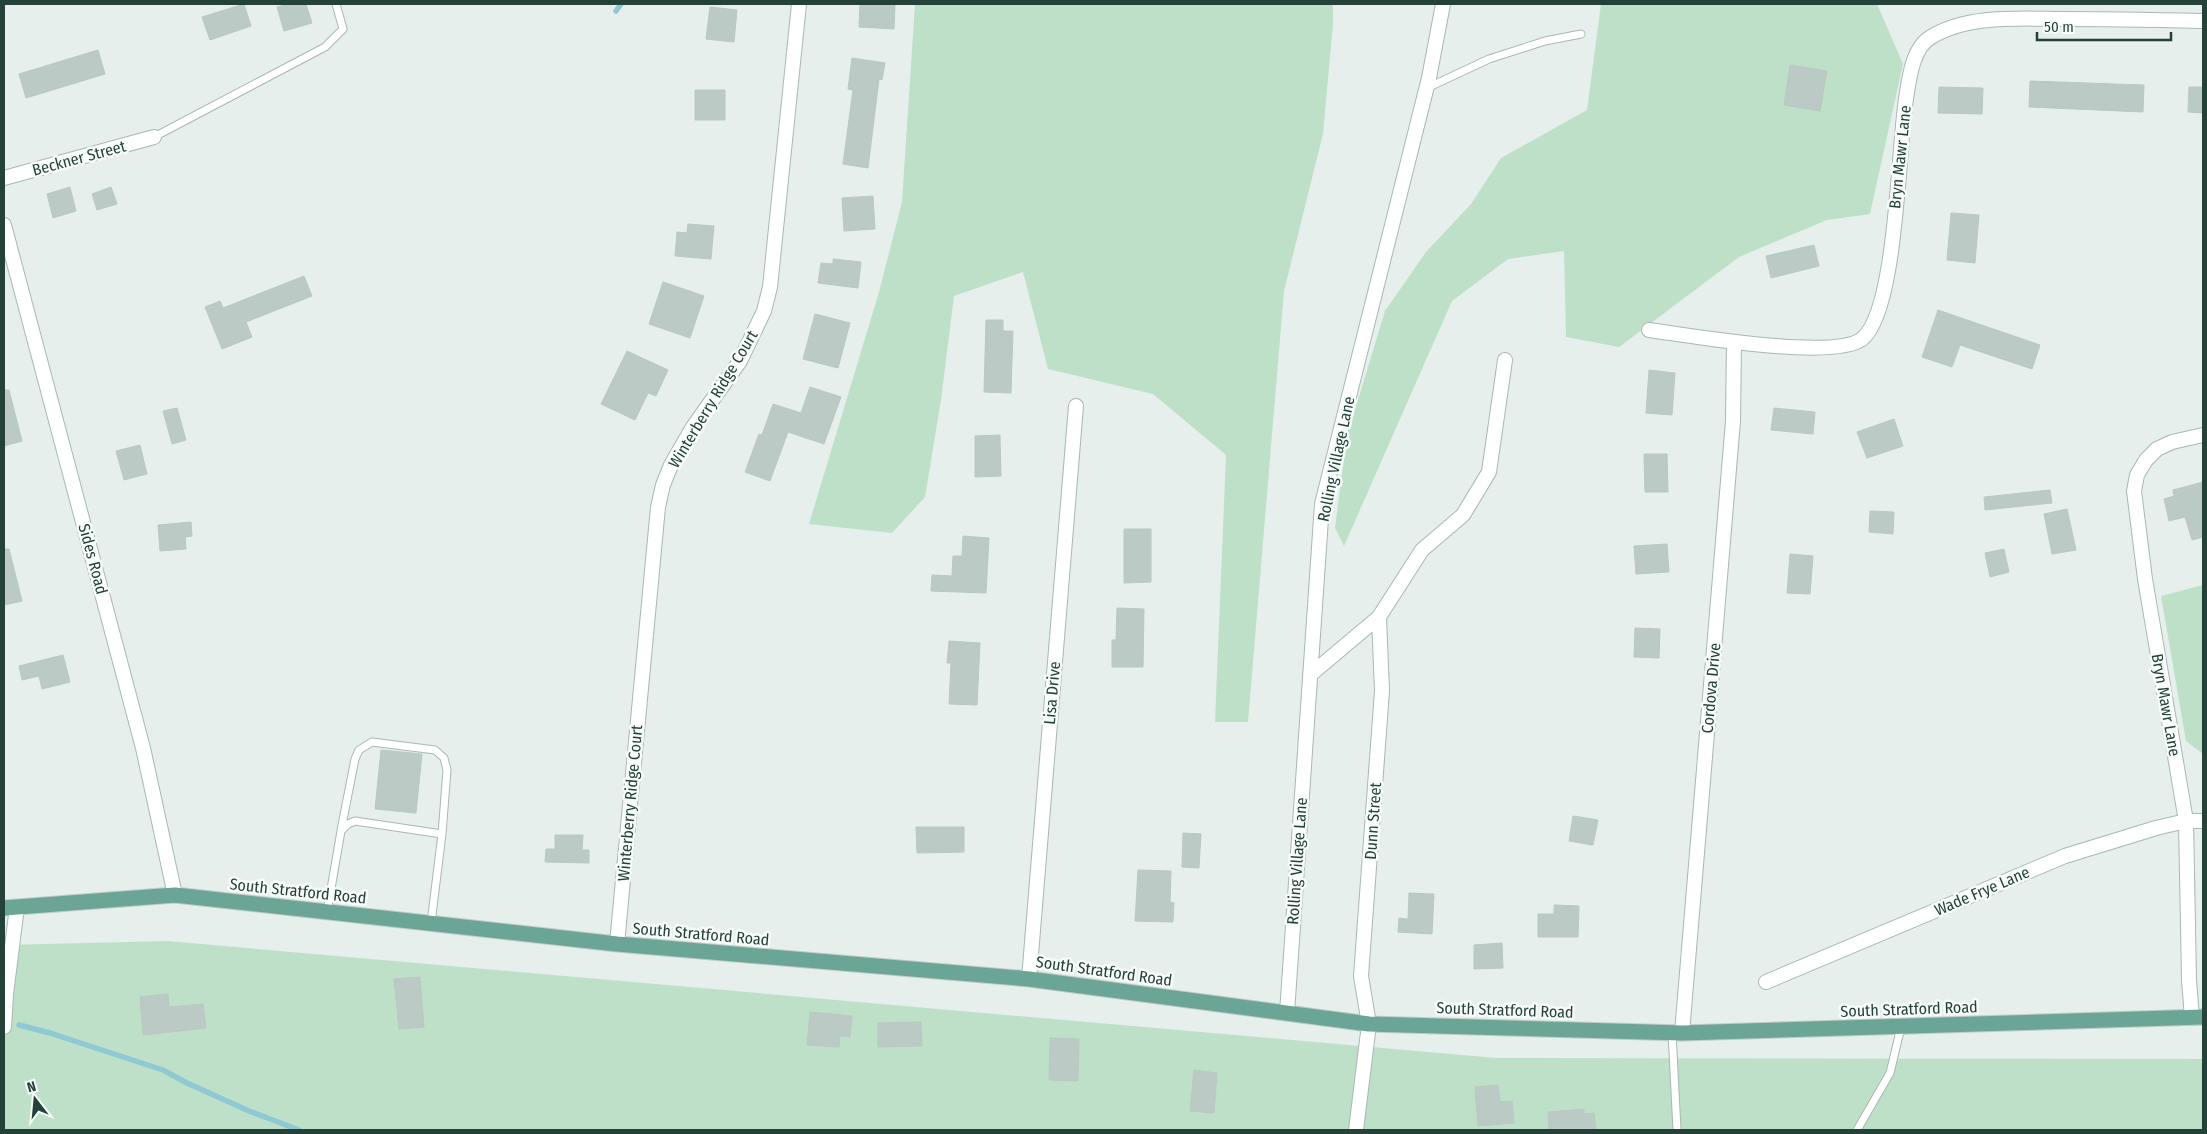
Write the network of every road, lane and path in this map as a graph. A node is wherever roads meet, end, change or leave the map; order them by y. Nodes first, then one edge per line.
1 (336, 4) edge
2 (799, 4) edge
3 (1443, 4) edge
4 (2203, 21) edge
5 (1581, 34) dead end
6 (1427, 89) junction
7 (154, 137) joint
8 (4, 178) edge
9 (4, 225) edge
10 (1649, 330) dead end
11 (1734, 342) junction
12 (1504, 360) dead end
13 (1076, 406) dead end
14 (2203, 436) edge
15 (1380, 617) junction
16 (1310, 675) junction
17 (2203, 821) edge
18 (2186, 822) junction
19 (341, 831) junction
20 (442, 834) junction
21 (175, 895) junction
22 (10, 907) edge
23 (327, 912) junction
24 (432, 923) junction
25 (617, 944) junction
26 (1029, 979) junction
27 (1766, 982) dead end
28 (1287, 1013) junction
29 (2198, 1018) edge
30 (1369, 1024) junction
31 (1901, 1026) junction
32 (4, 1027) edge
33 (1677, 1033) junction
34 (1356, 1130) edge
35 (1677, 1130) edge
36 (1857, 1130) edge

1 - 7 lane
2 - 25 street, Winterberry Ridge Court
3 - 6 street, Rolling Village Lane
4 - 11 street, Bryn Mawr Lane
5 - 6 lane
6 - 16 street, Rolling Village Lane
7 - 8 street, Beckner Street
9 - 21 street, Sides Road
10 - 11 street, Bryn Mawr Lane
11 - 33 street, Cordova Drive
12 - 15 street
13 - 26 street, Lisa Drive
14 - 18 street, Bryn Mawr Lane
15 - 16 street
15 - 30 street, Dunn Street
16 - 28 street, Rolling Village Lane
17 - 18 street, Wade Frye Lane
18 - 27 street, Wade Frye Lane
18 - 29 street, Bryn Mawr Lane
19 - 20 lane
19 - 20 lane
19 - 23 lane
20 - 24 lane
21 - 22 main road, South Stratford Road
21 - 23 main road, South Stratford Road
22 - 32 street
23 - 24 main road, South Stratford Road
24 - 25 main road, South Stratford Road
25 - 26 main road, South Stratford Road
26 - 28 main road, South Stratford Road
28 - 30 main road, South Stratford Road
29 - 31 main road, South Stratford Road
30 - 33 main road, South Stratford Road
30 - 34 street, Dunn Street
31 - 33 main road, South Stratford Road
31 - 36 lane
33 - 35 lane

